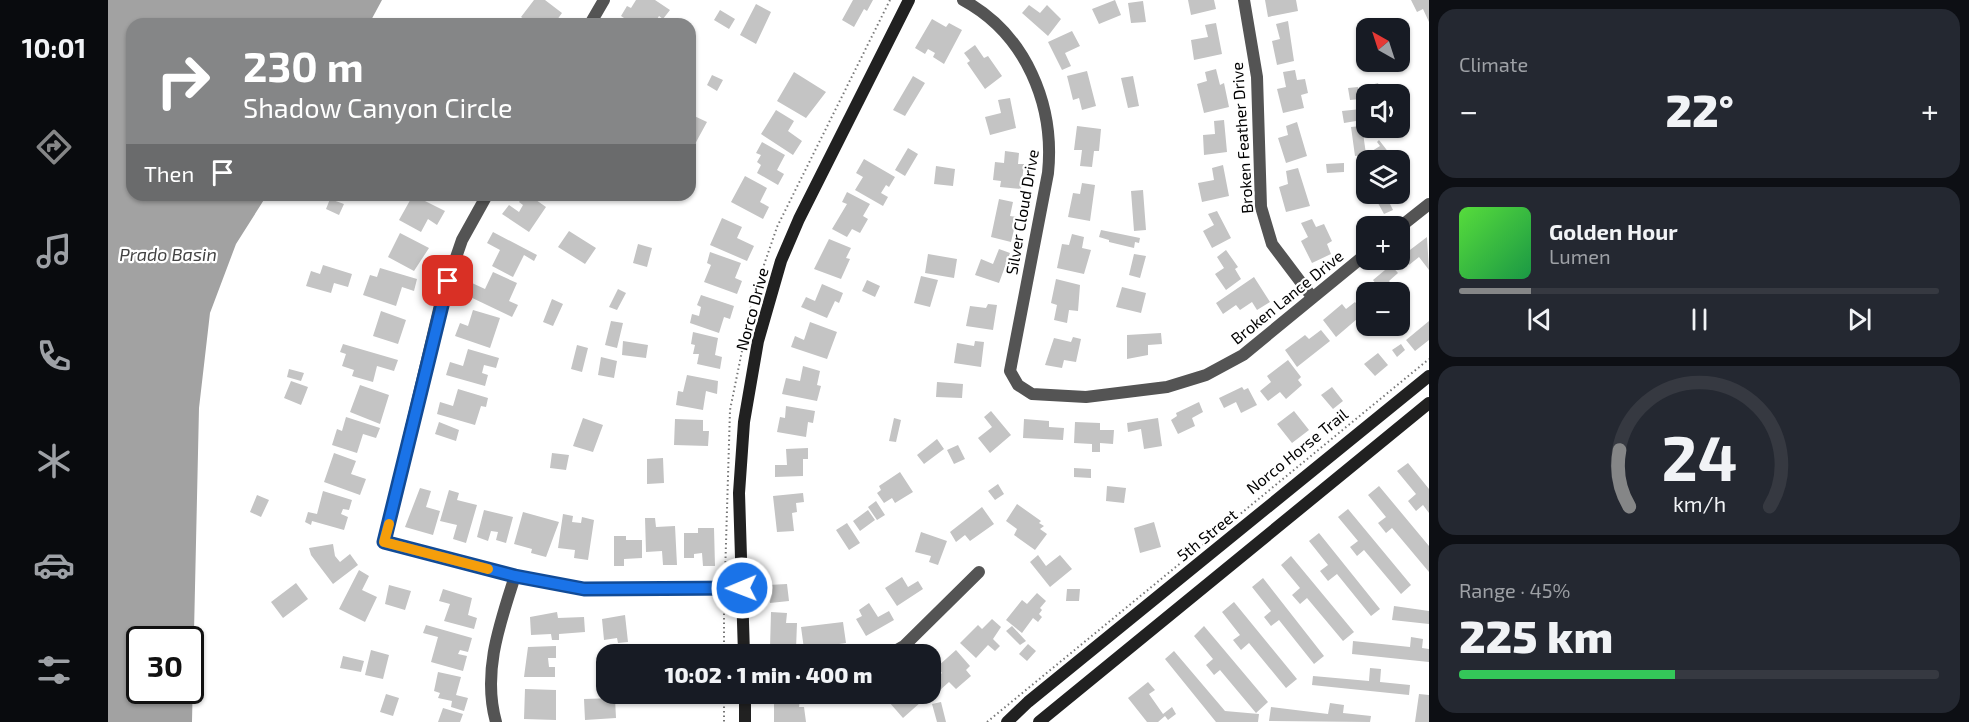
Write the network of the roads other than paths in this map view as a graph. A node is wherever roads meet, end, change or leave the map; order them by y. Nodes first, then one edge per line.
1 (604, 0) edge
2 (909, 0) edge
3 (963, 0) edge
4 (1244, 0) edge
5 (594, 18) edge
6 (484, 201) edge
7 (1429, 204) edge
8 (1410, 219) edge
9 (1356, 262) edge
10 (1312, 297) junction
11 (1429, 376) edge
12 (1018, 385) joint
13 (1429, 402) edge
14 (980, 572) dead end
15 (515, 576) junction
16 (742, 588) junction
17 (744, 644) edge
18 (906, 644) edge
19 (745, 704) edge
20 (496, 722) edge
21 (745, 722) edge
22 (1007, 722) edge
23 (1039, 722) edge

1 - 5 street
2 - 16 street, Norco Drive
3 - 12 street, Silver Cloud Drive
4 - 10 street, Broken Feather Drive
6 - 15 street
7 - 8 street
9 - 10 street, Broken Lance Drive
10 - 12 street, Broken Lance Drive
11 - 22 street, 5th Street
13 - 23 street
14 - 18 street
15 - 16 street
15 - 20 street
16 - 17 street, Norco Drive
19 - 21 street

